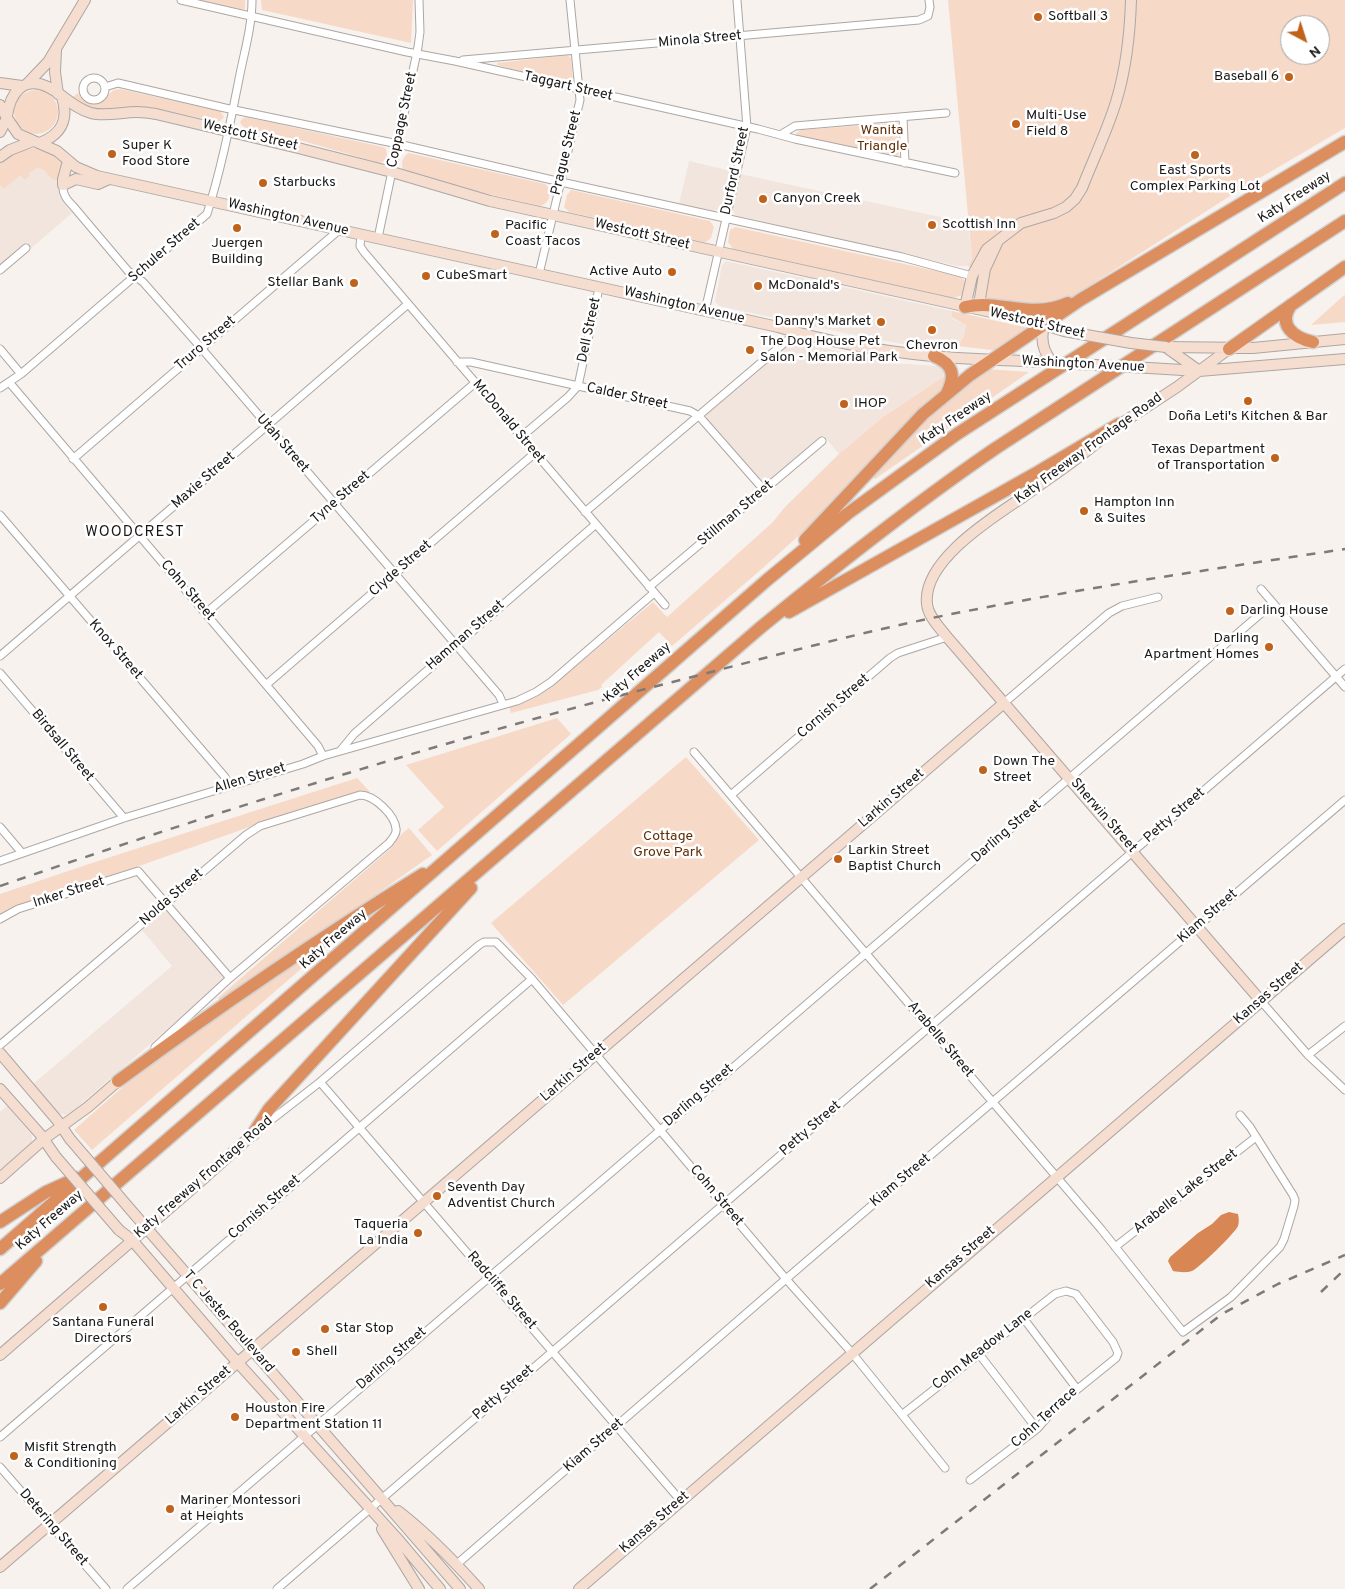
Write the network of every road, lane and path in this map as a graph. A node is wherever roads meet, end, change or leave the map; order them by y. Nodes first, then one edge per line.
1 (85, 0) edge
2 (181, 0) edge
3 (252, 0) edge
4 (419, 0) edge
5 (570, 0) edge
6 (737, 0) edge
7 (929, 0) edge
8 (1131, 0) edge
9 (252, 16) junction
10 (739, 37) junction
11 (56, 47) junction
12 (575, 50) junction
13 (417, 54) junction
14 (455, 61) junction
15 (0, 83) edge
16 (25, 85) junction
17 (106, 87) dead end
18 (578, 90) junction
19 (60, 95) junction
20 (0, 105) edge
21 (233, 109) junction
22 (946, 113) dead end
23 (6, 117) junction
24 (902, 117) junction
25 (747, 127) junction
26 (228, 131) junction
27 (0, 132) edge
28 (780, 135) junction
29 (36, 142) junction
30 (1345, 142) edge
31 (398, 144) junction
32 (0, 157) edge
33 (68, 160) junction
34 (905, 163) junction
35 (392, 172) junction
36 (955, 173) dead end
37 (108, 180) junction
38 (561, 182) junction
39 (1345, 183) edge
40 (63, 185) junction
41 (211, 201) junction
42 (552, 214) junction
43 (726, 218) junction
44 (1345, 221) edge
45 (339, 230) junction
46 (361, 235) junction
47 (378, 238) junction
48 (998, 241) junction
49 (26, 248) dead end
50 (719, 252) junction
51 (1345, 267) edge
52 (0, 270) edge
53 (539, 274) junction
54 (972, 276) junction
55 (135, 277) junction
56 (599, 288) junction
57 (1080, 300) junction
58 (408, 304) junction
59 (979, 304) junction
60 (1292, 304) junction
61 (965, 307) junction
62 (705, 311) junction
63 (1044, 326) junction
64 (796, 333) junction
65 (1345, 339) edge
66 (1313, 342) junction
67 (1166, 347) junction
68 (201, 348) junction
69 (0, 349) edge
70 (1229, 349) junction
71 (934, 356) junction
72 (1345, 359) edge
73 (990, 360) junction
74 (1046, 360) junction
75 (458, 362) junction
76 (1198, 370) junction
77 (21, 374) junction
78 (9, 382) junction
79 (475, 383) junction
80 (578, 386) junction
81 (0, 388) edge
82 (947, 393) junction
83 (699, 416) junction
84 (1119, 424) junction
85 (267, 427) junction
86 (521, 437) junction
87 (822, 441) dead end
88 (534, 452) junction
89 (73, 459) junction
90 (764, 490) junction
91 (334, 504) junction
92 (585, 512) junction
93 (0, 515) edge
94 (596, 524) junction
95 (973, 532) joint
96 (140, 536) junction
97 (395, 574) junction
98 (767, 580) junction
99 (1261, 589) dead end
100 (652, 590) junction
101 (69, 596) junction
102 (1158, 597) dead end
103 (1273, 603) junction
104 (664, 605) dead end
105 (206, 613) junction
106 (760, 628) junction
107 (947, 637) junction
108 (456, 645) junction
109 (0, 656) edge
110 (1345, 669) edge
111 (0, 673) edge
112 (1336, 677) junction
113 (267, 684) junction
114 (1345, 687) edge
115 (1004, 703) junction
116 (503, 704) junction
117 (340, 751) junction
118 (694, 752) dead end
119 (323, 756) junction
120 (1070, 778) junction
121 (229, 785) junction
122 (731, 795) junction
123 (1345, 800) edge
124 (124, 818) junction
125 (0, 827) edge
126 (504, 851) junction
127 (1133, 852) junction
128 (22, 853) junction
129 (454, 854) junction
130 (0, 860) edge
131 (801, 877) junction
132 (166, 904) junction
133 (0, 919) edge
134 (1197, 926) junction
135 (1345, 929) edge
136 (479, 945) joint
137 (865, 953) junction
138 (230, 978) junction
139 (532, 979) junction
140 (1261, 1001) junction
141 (1345, 1026) edge
142 (929, 1028) junction
143 (0, 1045) edge
144 (0, 1054) edge
145 (596, 1054) junction
146 (1308, 1055) junction
147 (118, 1081) junction
148 (320, 1082) junction
149 (0, 1089) edge
150 (1345, 1090) edge
151 (993, 1103) junction
152 (1240, 1115) dead end
153 (62, 1125) junction
154 (359, 1127) junction
155 (660, 1130) junction
156 (253, 1134) junction
157 (1256, 1137) junction
158 (44, 1140) junction
159 (88, 1174) junction
160 (1056, 1177) junction
161 (0, 1178) edge
162 (424, 1202) junction
163 (723, 1204) junction
164 (0, 1222) edge
165 (68, 1225) junction
166 (146, 1228) junction
167 (132, 1240) junction
168 (1116, 1247) junction
169 (0, 1249) edge
170 (187, 1275) junction
171 (488, 1277) junction
172 (786, 1279) junction
173 (0, 1284) edge
174 (173, 1288) junction
175 (0, 1303) edge
176 (1024, 1319) junction
177 (252, 1350) junction
178 (552, 1351) junction
179 (852, 1353) junction
180 (1118, 1353) joint
181 (979, 1354) junction
182 (0, 1355) edge
183 (238, 1363) junction
184 (1077, 1389) junction
185 (293, 1396) junction
186 (282, 1411) junction
187 (902, 1414) junction
188 (317, 1424) junction
189 (617, 1426) junction
190 (1037, 1429) junction
191 (304, 1435) junction
192 (0, 1437) edge
193 (0, 1467) edge
194 (945, 1468) dead end
195 (970, 1480) dead end
196 (382, 1498) junction
197 (681, 1501) junction
198 (370, 1508) junction
199 (50, 1524) junction
200 (457, 1564) junction
201 (0, 1567) edge
202 (106, 1589) edge
203 (127, 1589) edge
204 (277, 1589) edge
205 (419, 1589) edge
206 (440, 1589) edge
207 (460, 1589) edge
208 (479, 1589) edge
209 (579, 1589) edge

1 - 11 main road
2 - 9 street, Taggart Street
3 - 9 street, Schuler Street
4 - 13 street, Coppage Street
5 - 12 street, Prague Street
6 - 10 street, Durford Street
7 - 10 street, Minola Street
8 - 48 main road
9 - 13 street, Taggart Street
9 - 21 street, Schuler Street
10 - 12 street, Minola Street
10 - 25 street, Durford Street
11 - 16 main road
11 - 19 main road
12 - 14 street, Minola Street
12 - 18 street, Prague Street
13 - 14 street, Taggart Street
13 - 31 street, Coppage Street
14 - 18 street, Taggart Street
15 - 16 main road
16 - 19 main road
16 - 23 main road
17 - 21 street, Westcott Street
18 - 25 street, Taggart Street
18 - 38 street, Prague Street
19 - 26 main road, Westcott Street
19 - 29 main road
20 - 23 main road
21 - 26 street, Schuler Street
21 - 31 street, Westcott Street
22 - 24 street
23 - 27 main road
23 - 29 main road
24 - 28 street
24 - 34 street
25 - 28 street, Taggart Street
25 - 43 street, Durford Street
26 - 35 main road, Westcott Street
26 - 41 street, Schuler Street
28 - 34 street, Taggart Street
29 - 32 main road
29 - 33 main road, Washington Avenue
30 - 57 highway
31 - 35 street, Coppage Street
31 - 38 street, Westcott Street
33 - 37 main road, Washington Avenue
33 - 40 main road
34 - 36 street, Taggart Street
35 - 42 main road, Westcott Street
35 - 47 street, Coppage Street
37 - 40 main road
37 - 41 main road, Washington Avenue
38 - 42 street, Prague Street
38 - 43 street, Westcott Street
39 - 98 highway, Katy Freeway
40 - 55 street, Utah Street
41 - 45 main road, Washington Avenue
41 - 55 street, Schuler Street
42 - 50 main road, Westcott Street
42 - 53 street, Prague Street
43 - 50 street, Durford Street
43 - 54 street, Westcott Street
44 - 106 highway, Katy Freeway
45 - 46 main road, Washington Avenue
45 - 68 street, Truro Street
46 - 47 main road, Washington Avenue
46 - 58 street, McDonald Street
47 - 53 main road, Washington Avenue
48 - 54 main road
48 - 59 main road
49 - 52 street
50 - 61 main road, Westcott Street
50 - 62 street, Durford Street
51 - 60 highway
53 - 56 main road, Washington Avenue
54 - 61 main road
55 - 68 street, Utah Street
55 - 77 street, Schuler Street
56 - 62 main road, Washington Avenue
56 - 80 street, Dell Street
57 - 59 highway
57 - 63 highway
58 - 75 street, McDonald Street
58 - 85 street, Maxie Street
59 - 61 highway
60 - 66 highway
60 - 70 highway
61 - 63 main road, Westcott Street
62 - 64 main road, Washington Avenue
63 - 67 main road, Westcott Street, bridge
63 - 73 highway
63 - 74 main road
64 - 71 main road, Washington Avenue
64 - 83 street
65 - 66 main road
66 - 70 main road
67 - 70 main road, Westcott Street
67 - 76 main road
68 - 85 street, Utah Street
68 - 89 street, Truro Street
69 - 77 street
70 - 76 main road, Katy Freeway Frontage Road
71 - 73 main road, Washington Avenue
71 - 82 highway
72 - 76 main road, Washington Avenue
73 - 74 main road, Washington Avenue
73 - 82 highway
74 - 76 main road, Washington Avenue, bridge
75 - 79 street, McDonald Street
75 - 80 street, Calder Street
76 - 84 main road, Katy Freeway Frontage Road
77 - 78 street, Schuler Street
78 - 81 street, Schuler Street
78 - 89 street, Cohn Street
79 - 86 street, McDonald Street
79 - 91 street, Tyne Street
80 - 83 street, Calder Street
80 - 86 street
82 - 98 highway
83 - 90 street, Calder Street
83 - 92 street
84 - 95 main road, Katy Freeway Frontage Road
84 - 106 highway
85 - 91 street, Utah Street
85 - 96 street, Maxie Street
86 - 88 street, McDonald Street
87 - 90 street, Stillman Street
88 - 92 street, McDonald Street
88 - 97 street, Clyde Street
89 - 96 street, Cohn Street
90 - 100 street, Stillman Street
91 - 97 street, Utah Street
91 - 105 street, Tyne Street
92 - 94 street, McDonald Street
93 - 101 street, Knox Street
94 - 100 street, McDonald Street
94 - 108 street, Hamman Street
95 - 107 main road, Sherwin Street
96 - 101 street, Maxie Street
96 - 105 street, Cohn Street
97 - 108 street, Utah Street
97 - 113 street, Clyde Street
98 - 129 highway, Katy Freeway
99 - 103 street
100 - 104 street, McDonald Street
100 - 116 street, Stillman Street
101 - 109 street, Maxie Street
101 - 121 street, Knox Street
102 - 115 street, Larkin Street
103 - 112 street
103 - 120 street, Darling Street
105 - 113 street, Cohn Street
106 - 126 highway, Katy Freeway
107 - 115 main road, Sherwin Street
107 - 122 street, Cornish Street
108 - 116 street, Utah Street
108 - 117 street, Hamman Street
110 - 112 street, Petty Street
111 - 124 street, Birdsall Street
112 - 114 street
112 - 127 street, Petty Street
113 - 119 street, Cohn Street
115 - 120 main road, Sherwin Street
115 - 131 main road, Larkin Street
116 - 117 street, Allen Street
117 - 119 street, Allen Street
118 - 122 street, Arabelle Street
119 - 121 street, Allen Street
120 - 127 main road, Sherwin Street
120 - 137 street, Darling Street
121 - 124 street, Allen Street
122 - 131 street, Arabelle Street
123 - 134 street, Kiam Street
124 - 128 street, Allen Street
125 - 128 street
126 - 156 highway
126 - 165 highway, Katy Freeway
127 - 134 main road, Sherwin Street
127 - 142 street, Petty Street
128 - 130 street, Allen Street
129 - 147 highway
129 - 159 highway, Katy Freeway
131 - 137 street, Arabelle Street
131 - 145 main road, Larkin Street
132 - 133 street, Inker Street
132 - 138 street
132 - 138 street, Nolda Street
132 - 143 street, Nolda Street
134 - 140 main road, Sherwin Street
134 - 151 street, Kiam Street
135 - 140 main road, Kansas Street
136 - 139 street, Cohn Street
136 - 148 street, Katy Freeway Frontage Road
137 - 142 street, Arabelle Street
137 - 155 street, Darling Street
138 - 147 street
139 - 145 street, Cohn Street
139 - 154 street, Cornish Street
140 - 146 street, Sherwin Street
140 - 160 main road, Kansas Street
141 - 146 street
142 - 151 street, Arabelle Street
142 - 163 street, Petty Street
144 - 153 main road, T C Jester Boulevard
145 - 155 street, Cohn Street
145 - 162 main road, Larkin Street
146 - 150 street, Sherwin Street
147 - 153 main road
148 - 154 street, Radcliffe Street
148 - 156 street, Katy Freeway Frontage Road
149 - 158 main road, T C Jester Boulevard
151 - 160 street, Arabelle Street
151 - 172 street, Kiam Street
152 - 157 street
153 - 158 main road
153 - 166 main road, T C Jester Boulevard, bridge
154 - 162 street, Radcliffe Street
154 - 170 street, Cornish Street
155 - 163 street, Cohn Street
155 - 171 street, Darling Street
156 - 166 main road, Katy Freeway Frontage Road
157 - 168 street, Arabelle Lake Street
157 - 168 street, Arabelle Street
158 - 161 main road
158 - 167 main road, T C Jester Boulevard, bridge
159 - 164 highway
159 - 169 highway, Katy Freeway
160 - 168 street, Arabelle Street
160 - 179 main road, Kansas Street
162 - 171 street, Radcliffe Street
162 - 177 main road, Larkin Street
163 - 172 street, Cohn Street
163 - 178 street, Petty Street
165 - 173 highway, Katy Freeway
165 - 175 highway
166 - 167 main road, Katy Freeway Frontage Road
166 - 170 main road, T C Jester Boulevard
167 - 174 main road, T C Jester Boulevard
167 - 182 main road, Katy Freeway Frontage Road
170 - 174 street, Cornish Street
170 - 177 main road, T C Jester Boulevard
171 - 178 street, Radcliffe Street
171 - 188 street, Darling Street
172 - 179 street, Cohn Street
172 - 189 street, Kiam Street
174 - 183 main road, T C Jester Boulevard
174 - 192 street, Cornish Street
176 - 180 street, Cohn Meadow Lane
176 - 181 street, Cohn Meadow Lane
176 - 184 street
177 - 183 main road, Larkin Street
177 - 185 main road, T C Jester Boulevard
178 - 189 street, Radcliffe Street
178 - 196 street, Petty Street
179 - 187 street, Cohn Street
179 - 197 main road, Kansas Street
180 - 184 street, Cohn Terrace
181 - 187 street, Cohn Meadow Lane
181 - 190 street
183 - 186 main road, T C Jester Boulevard
183 - 199 main road, Larkin Street
184 - 190 street, Cohn Terrace
185 - 186 main road
185 - 188 main road, T C Jester Boulevard
186 - 191 main road, T C Jester Boulevard
187 - 194 street, Cohn Street
188 - 191 street, Darling Street
188 - 196 main road, T C Jester Boulevard
189 - 197 street, Radcliffe Street
189 - 200 street, Kiam Street
190 - 195 street, Cohn Terrace
191 - 198 main road, T C Jester Boulevard
191 - 203 street, Darling Street
193 - 199 street, Detering Street
196 - 198 street, Petty Street
196 - 200 main road
196 - 207 main road, T C Jester Boulevard
197 - 209 main road, Kansas Street
198 - 204 street, Petty Street
198 - 205 main road
198 - 206 main road, T C Jester Boulevard
199 - 201 main road, Larkin Street
199 - 202 street, Detering Street
200 - 208 main road

